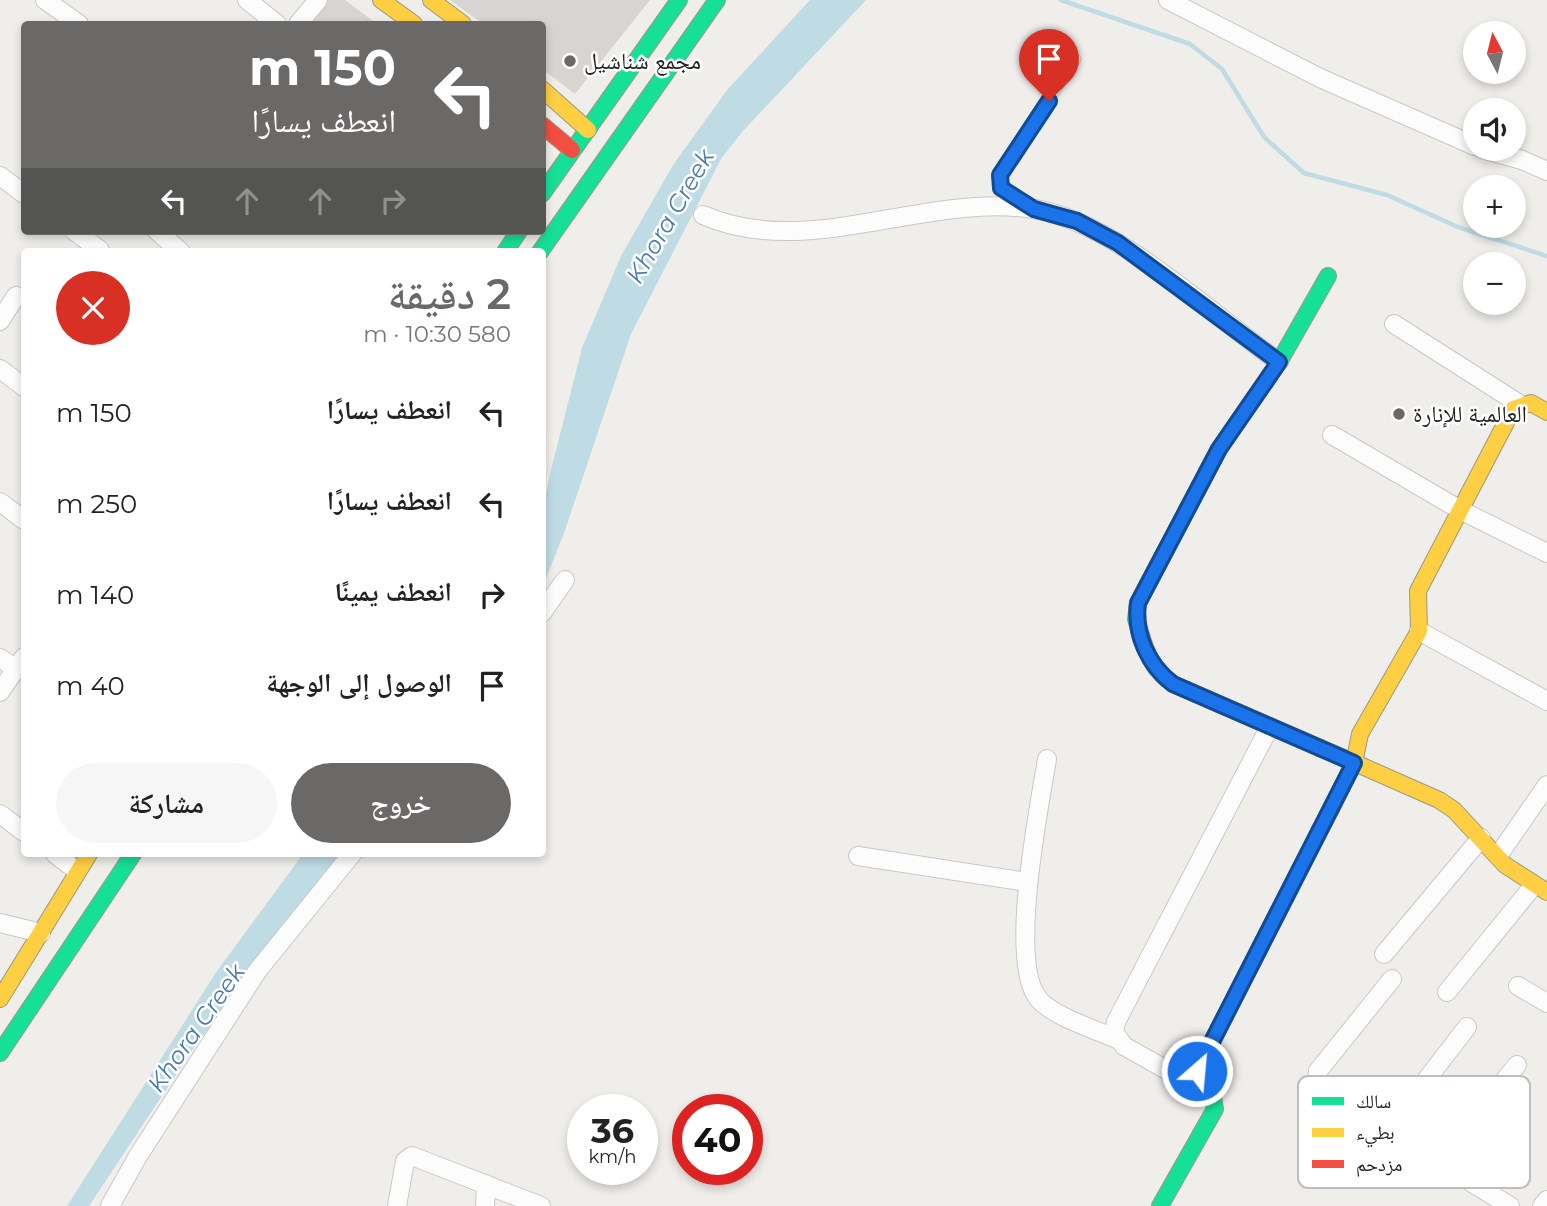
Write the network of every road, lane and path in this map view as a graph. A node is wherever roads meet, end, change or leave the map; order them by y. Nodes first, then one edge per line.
1 (46, 0) edge
2 (247, 0) edge
3 (318, 0) edge
4 (381, 0) edge
5 (431, 0) edge
6 (680, 0) edge
7 (717, 0) edge
8 (1168, 0) edge
9 (75, 21) edge
10 (273, 21) edge
11 (300, 21) edge
12 (410, 21) edge
13 (459, 21) edge
14 (1076, 59) dead end
15 (546, 93) edge
16 (546, 128) edge
17 (588, 130) junction
18 (1463, 141) edge
19 (572, 149) junction
20 (1517, 161) edge
21 (1547, 171) edge
22 (0, 176) edge
23 (21, 186) edge
24 (546, 188) edge
25 (1034, 209) junction
26 (703, 215) dead end
27 (79, 235) edge
28 (162, 235) edge
29 (97, 248) edge
30 (176, 248) edge
31 (543, 248) edge
32 (1328, 275) dead end
33 (16, 296) dead end
34 (0, 321) edge
35 (1394, 324) dead end
36 (1279, 362) junction
37 (0, 369) edge
38 (21, 385) edge
39 (1521, 405) junction
40 (1547, 412) edge
41 (1332, 435) dead end
42 (0, 502) edge
43 (1462, 511) junction
44 (21, 518) edge
45 (1547, 553) edge
46 (565, 580) dead end
47 (546, 607) edge
48 (1419, 631) junction
49 (0, 658) edge
50 (20, 663) edge
51 (0, 692) edge
52 (1547, 701) edge
53 (1269, 728) junction
54 (1047, 759) dead end
55 (1354, 763) junction
56 (1547, 785) edge
57 (0, 814) edge
58 (21, 830) edge
59 (1481, 838) junction
60 (858, 856) dead end
61 (1497, 856) junction
62 (59, 857) edge
63 (87, 857) edge
64 (131, 857) edge
65 (350, 857) edge
66 (78, 871) junction
67 (1027, 882) junction
68 (1541, 889) edge
69 (0, 923) edge
70 (41, 933) junction
71 (1384, 954) dead end
72 (1392, 979) dead end
73 (1518, 986) dead end
74 (1447, 992) dead end
75 (0, 999) edge
76 (1547, 1003) edge
77 (1467, 1027) dead end
78 (1117, 1039) junction
79 (0, 1053) edge
80 (1517, 1066) dead end
81 (1318, 1076) edge
82 (1429, 1076) edge
83 (1509, 1076) edge
84 (1199, 1088) junction
85 (486, 1184) junction
86 (1481, 1188) edge
87 (1547, 1200) edge
88 (110, 1206) edge
89 (397, 1206) edge
90 (485, 1206) edge
91 (541, 1206) edge
92 (1160, 1206) edge
93 (1510, 1206) edge
94 (1542, 1206) edge

1 - 9 street
2 - 10 street
3 - 11 street
4 - 12 street
5 - 13 street
6 - 17 street
7 - 31 street
8 - 18 street
14 - 25 lane
15 - 17 street
16 - 19 street
17 - 19 street
19 - 24 street
20 - 21 street
22 - 23 street
25 - 26 street
25 - 36 street
27 - 29 street
28 - 30 street
32 - 36 street
33 - 34 street
35 - 39 street
36 - 53 street
37 - 38 street
39 - 40 street
39 - 43 street
41 - 43 street
42 - 44 street
43 - 45 street
43 - 48 street
46 - 47 street
48 - 52 street
48 - 55 street
49 - 50 street
50 - 51 street
53 - 55 street
53 - 78 street
54 - 67 street
55 - 59 street
55 - 84 street
56 - 61 street
57 - 58 street
59 - 61 street
59 - 71 street
60 - 67 street
61 - 68 street
62 - 66 street
63 - 66 street
64 - 79 street
65 - 88 street
66 - 70 street
67 - 78 street
68 - 74 street
69 - 70 street
70 - 75 street
72 - 81 street
73 - 76 street
77 - 82 street
78 - 84 street
80 - 83 street
84 - 92 street
85 - 89 street
85 - 90 street
85 - 91 street
86 - 93 street
87 - 94 street

